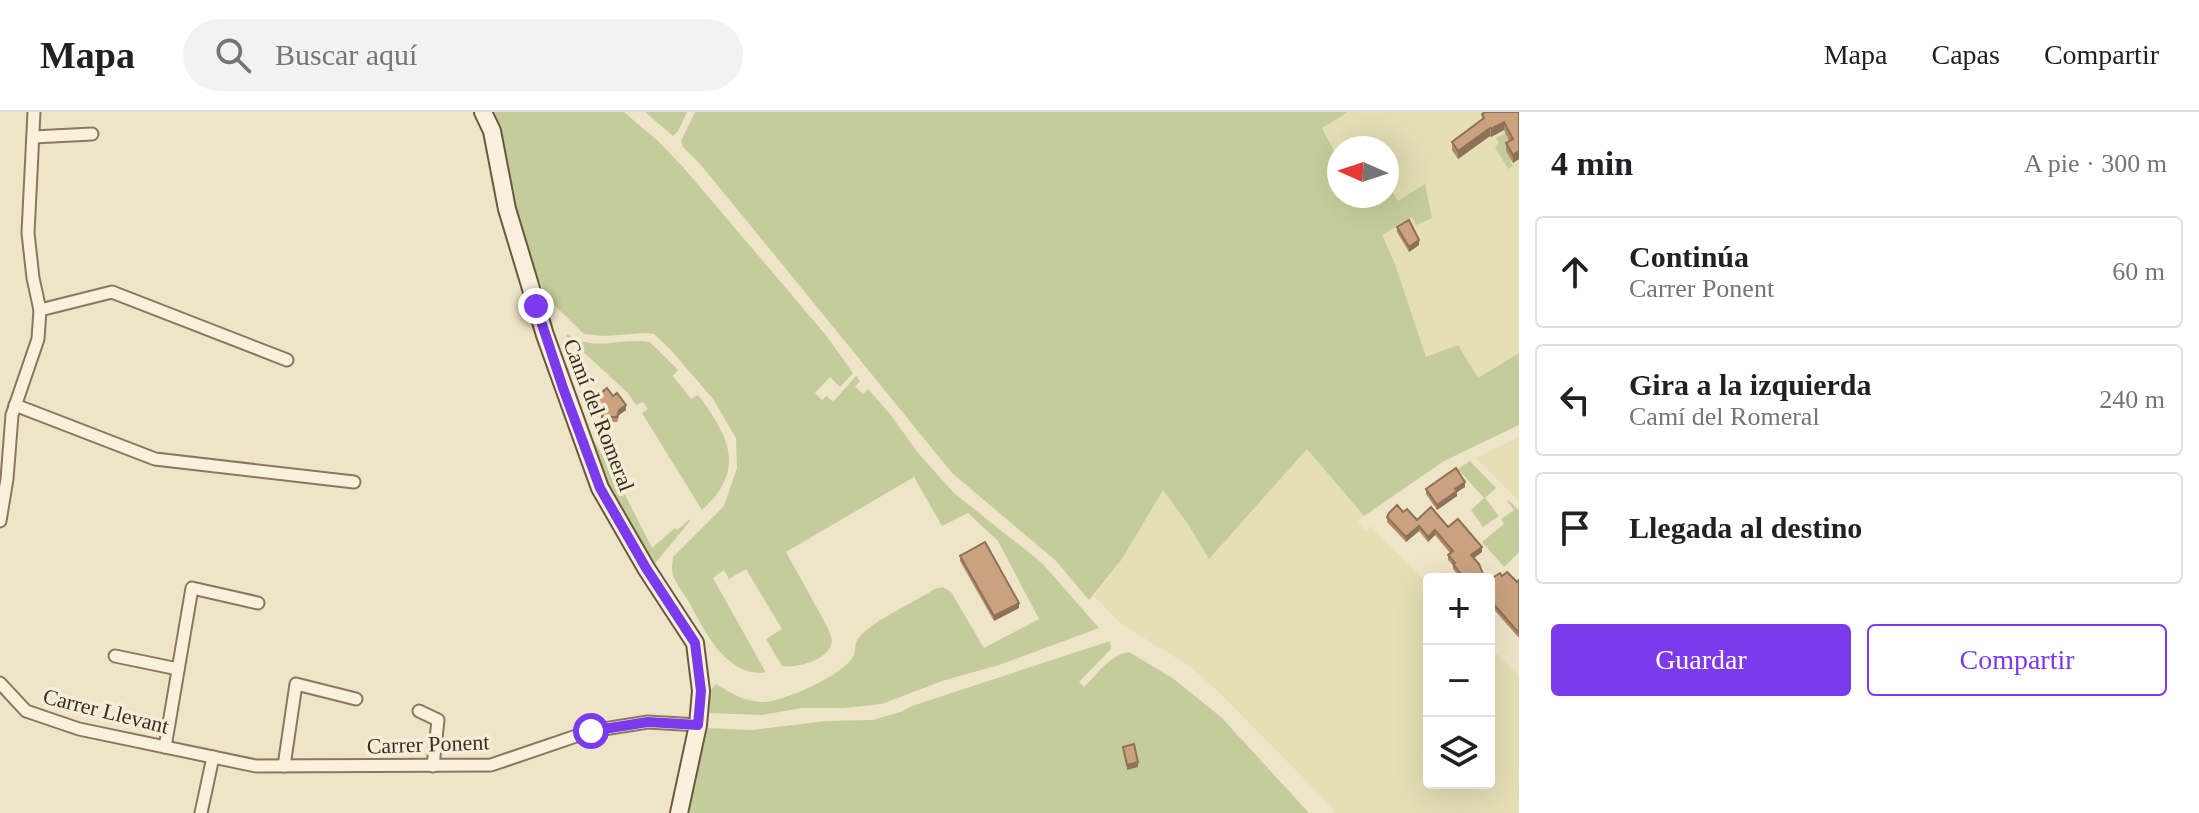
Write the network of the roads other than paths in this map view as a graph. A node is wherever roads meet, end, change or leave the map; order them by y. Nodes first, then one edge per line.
1 (34, 112) edge
2 (483, 112) edge
3 (92, 134) dead end
4 (33, 137) junction
5 (40, 310) junction
6 (287, 360) dead end
7 (15, 405) junction
8 (354, 482) dead end
9 (0, 521) edge
10 (258, 603) dead end
11 (115, 656) dead end
12 (178, 669) junction
13 (0, 683) edge
14 (356, 699) dead end
15 (419, 711) dead end
16 (698, 725) junction
17 (165, 747) junction
18 (213, 757) junction
19 (284, 766) junction
20 (433, 766) junction
21 (201, 813) edge
22 (679, 813) edge

1 - 4 street
2 - 16 street, Camí del Romeral
3 - 4 street
4 - 5 street
5 - 6 street
5 - 7 street
7 - 8 street
7 - 9 street
10 - 12 street
11 - 12 street
12 - 17 street
13 - 17 street, Carrer Llevant
14 - 19 street
15 - 20 street
16 - 20 street, Carrer Ponent
16 - 22 street, Camí del Romeral
17 - 18 street, Carrer Llevant
18 - 19 street, Carrer Ponent
18 - 21 street
19 - 20 street, Carrer Ponent

